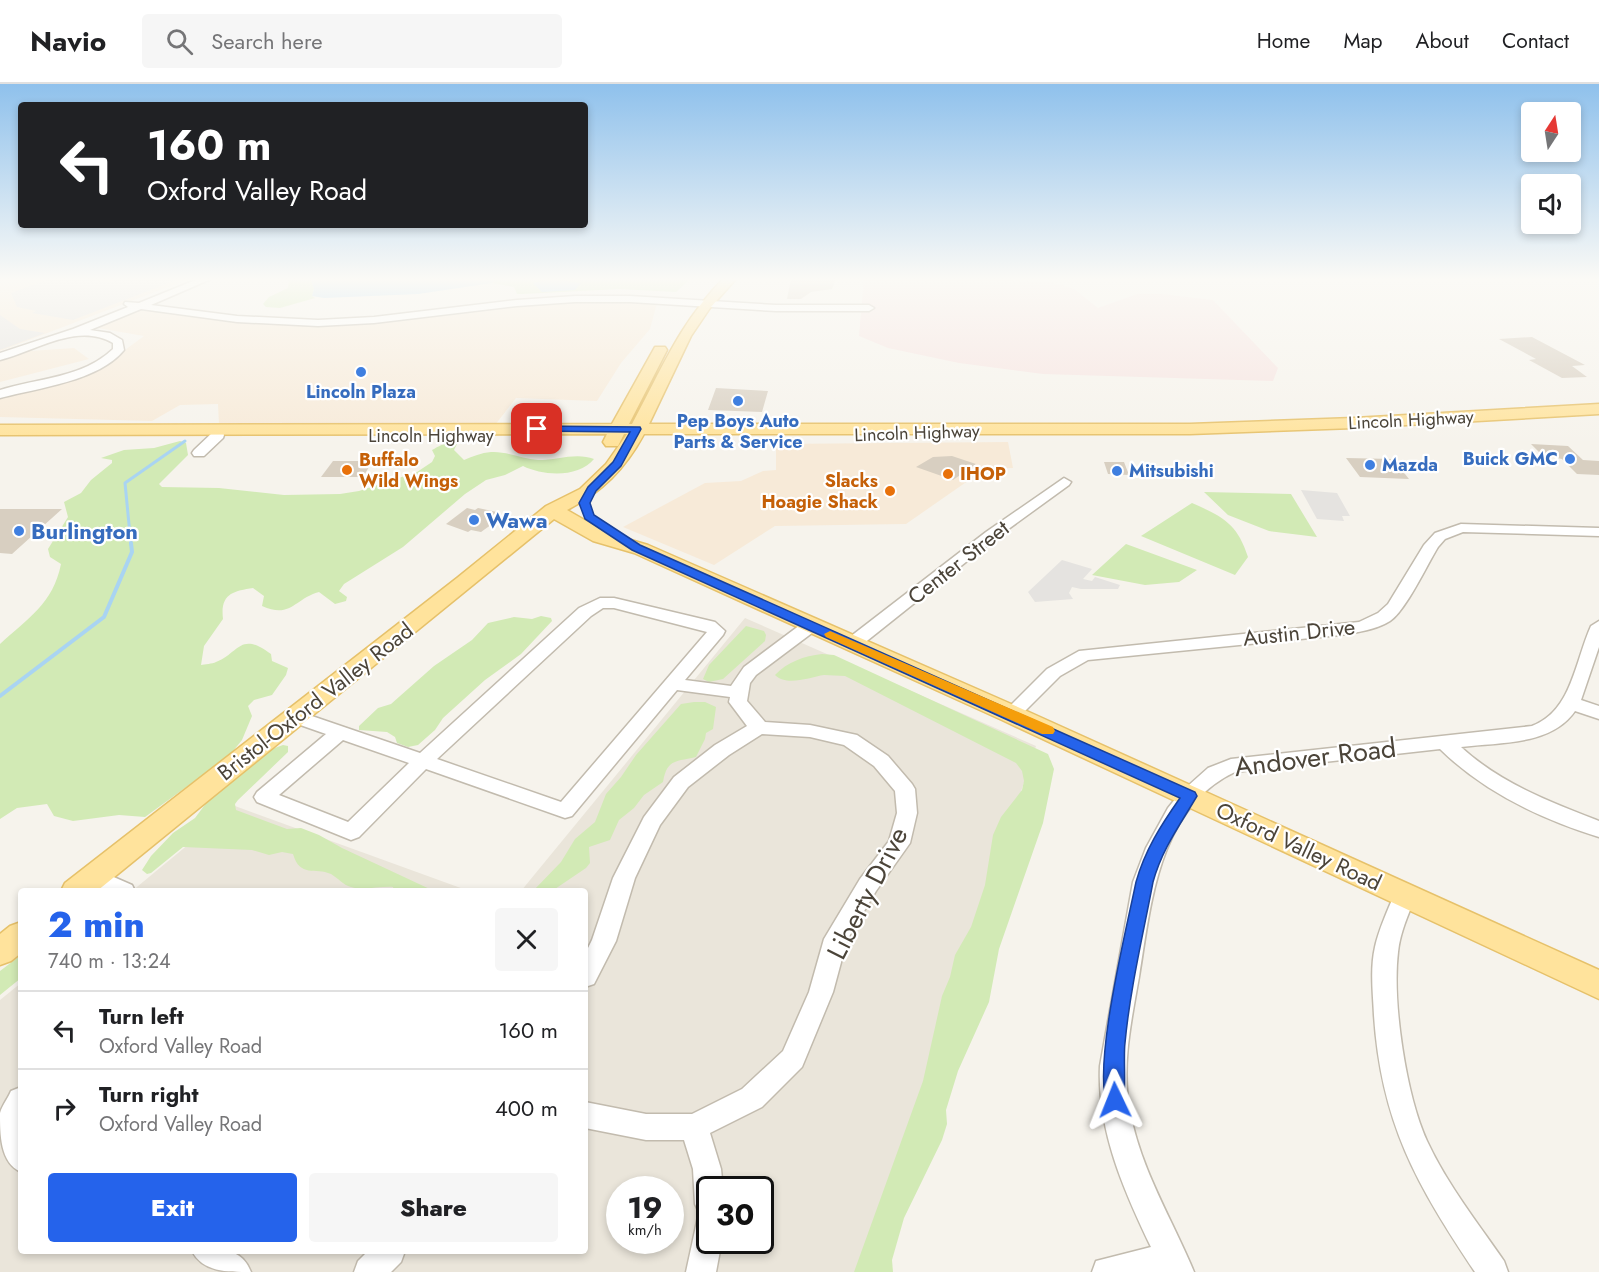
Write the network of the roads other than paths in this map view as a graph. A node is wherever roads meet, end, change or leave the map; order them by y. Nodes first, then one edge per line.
1 (60, 334) edge
2 (61, 334) edge
3 (77, 334) edge
4 (89, 334) edge
5 (677, 334) edge
6 (687, 334) edge
7 (0, 352) edge
8 (0, 357) edge
9 (0, 389) edge
10 (0, 394) edge
11 (648, 408) junction
12 (627, 409) junction
13 (1599, 409) edge
14 (0, 422) edge
15 (0, 430) edge
16 (194, 432) junction
17 (564, 433) junction
18 (626, 433) junction
19 (697, 433) junction
20 (218, 435) junction
21 (0, 436) edge
22 (199, 453) dead end
23 (609, 463) junction
24 (1064, 482) dead end
25 (592, 489) junction
26 (553, 510) junction
27 (591, 527) junction
28 (1599, 532) edge
29 (523, 535) junction
30 (810, 626) junction
31 (1599, 626) edge
32 (852, 644) junction
33 (674, 684) junction
34 (739, 693) junction
35 (1571, 703) junction
36 (1599, 713) edge
37 (1011, 714) junction
38 (296, 717) junction
39 (759, 728) junction
40 (340, 732) junction
41 (1444, 742) junction
42 (423, 761) junction
43 (1189, 796) junction
44 (1599, 829) edge
45 (82, 888) edge
46 (89, 888) edge
47 (118, 888) edge
48 (1405, 895) junction
49 (18, 937) edge
50 (0, 952) edge
51 (588, 972) edge
52 (1599, 985) edge
53 (18, 1106) edge
54 (588, 1117) edge
55 (694, 1127) junction
56 (18, 1153) edge
57 (708, 1176) edge
58 (211, 1254) edge
59 (387, 1254) edge
60 (704, 1254) edge
61 (1175, 1265) edge
62 (236, 1272) edge
63 (369, 1272) edge
64 (701, 1272) edge
65 (1107, 1272) edge
66 (1493, 1272) edge

1 - 7 street
2 - 8 street
3 - 9 street
4 - 10 street
5 - 12 main road
6 - 11 main road
11 - 18 main road
11 - 19 main road
12 - 17 main road
12 - 18 main road
13 - 19 main road, Lincoln Highway
14 - 16 main road
15 - 16 main road, Lincoln Highway
16 - 17 main road, Lincoln Highway
16 - 20 main road, Lincoln Highway
16 - 21 main road, Lincoln Highway
17 - 18 main road, Lincoln Highway
17 - 20 main road, Lincoln Highway
17 - 23 main road
18 - 19 main road, Lincoln Highway
18 - 23 main road
19 - 23 main road
20 - 22 street
23 - 25 main road
23 - 26 main road
24 - 32 street, Center Street
25 - 26 main road
25 - 27 main road
26 - 27 main road, Oxford Valley Road
26 - 29 main road, Bristol-Oxford Valley Road
27 - 29 main road
27 - 30 main road, Oxford Valley Road
28 - 37 street, Austin Drive
29 - 38 main road, Bristol-Oxford Valley Road
30 - 32 main road, Oxford Valley Road
30 - 34 street
31 - 35 street, Andover Road
32 - 37 main road, Oxford Valley Road
33 - 34 street
33 - 42 street
33 - 42 street
34 - 39 street
35 - 36 street
35 - 41 street, Andover Road
37 - 43 main road, Oxford Valley Road
38 - 40 street
38 - 45 main road, Bristol-Oxford Valley Road
39 - 51 street
39 - 55 street, Liberty Drive
40 - 42 street
40 - 42 street
41 - 43 street, Andover Road
41 - 44 street
43 - 48 main road, Oxford Valley Road
43 - 61 street, Andover Road
46 - 47 street
48 - 52 main road, Oxford Valley Road
48 - 66 street
49 - 50 main road
53 - 56 street
54 - 55 street, Liberty Drive
55 - 57 street
58 - 62 street
59 - 63 street
60 - 64 street
61 - 65 street

